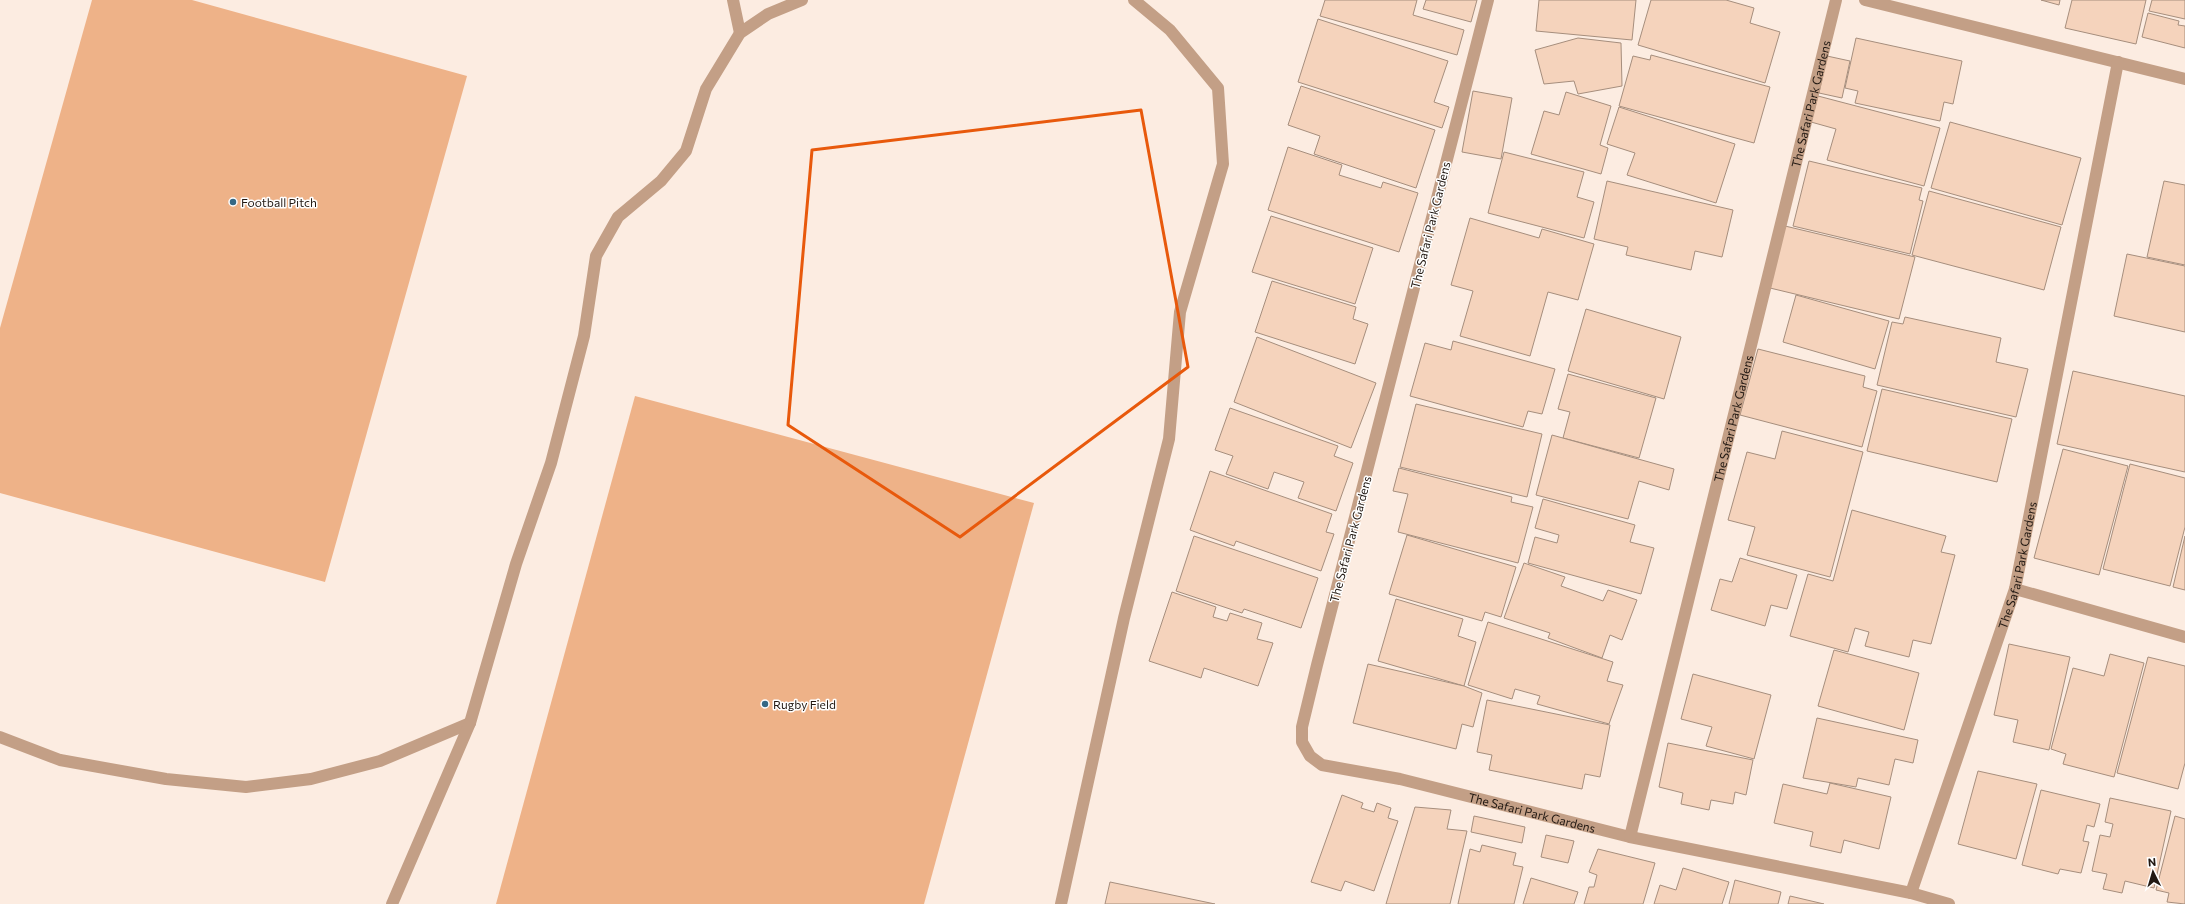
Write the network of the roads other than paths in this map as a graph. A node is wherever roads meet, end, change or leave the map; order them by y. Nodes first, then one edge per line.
1 (733, 0) edge
2 (802, 0) edge
3 (1134, 0) edge
4 (1488, 0) edge
5 (1836, 0) edge
6 (1864, 0) edge
7 (740, 33) junction
8 (2118, 62) junction
9 (2185, 79) edge
10 (2015, 589) junction
11 (2185, 637) edge
12 (470, 723) junction
13 (0, 738) edge
14 (1630, 837) junction
15 (1911, 893) junction
16 (392, 904) edge
17 (1061, 904) edge
18 (1949, 904) edge

1 - 7 street
2 - 7 street
3 - 17 street
4 - 14 street, The Safari Park Gardens
5 - 14 street, The Safari Park Gardens
6 - 8 street
7 - 12 street
8 - 9 street
8 - 10 street, The Safari Park Gardens
10 - 11 street
10 - 15 street, The Safari Park Gardens
12 - 13 street
12 - 16 street
14 - 15 street, The Safari Park Gardens
15 - 18 street, The Safari Park Gardens

